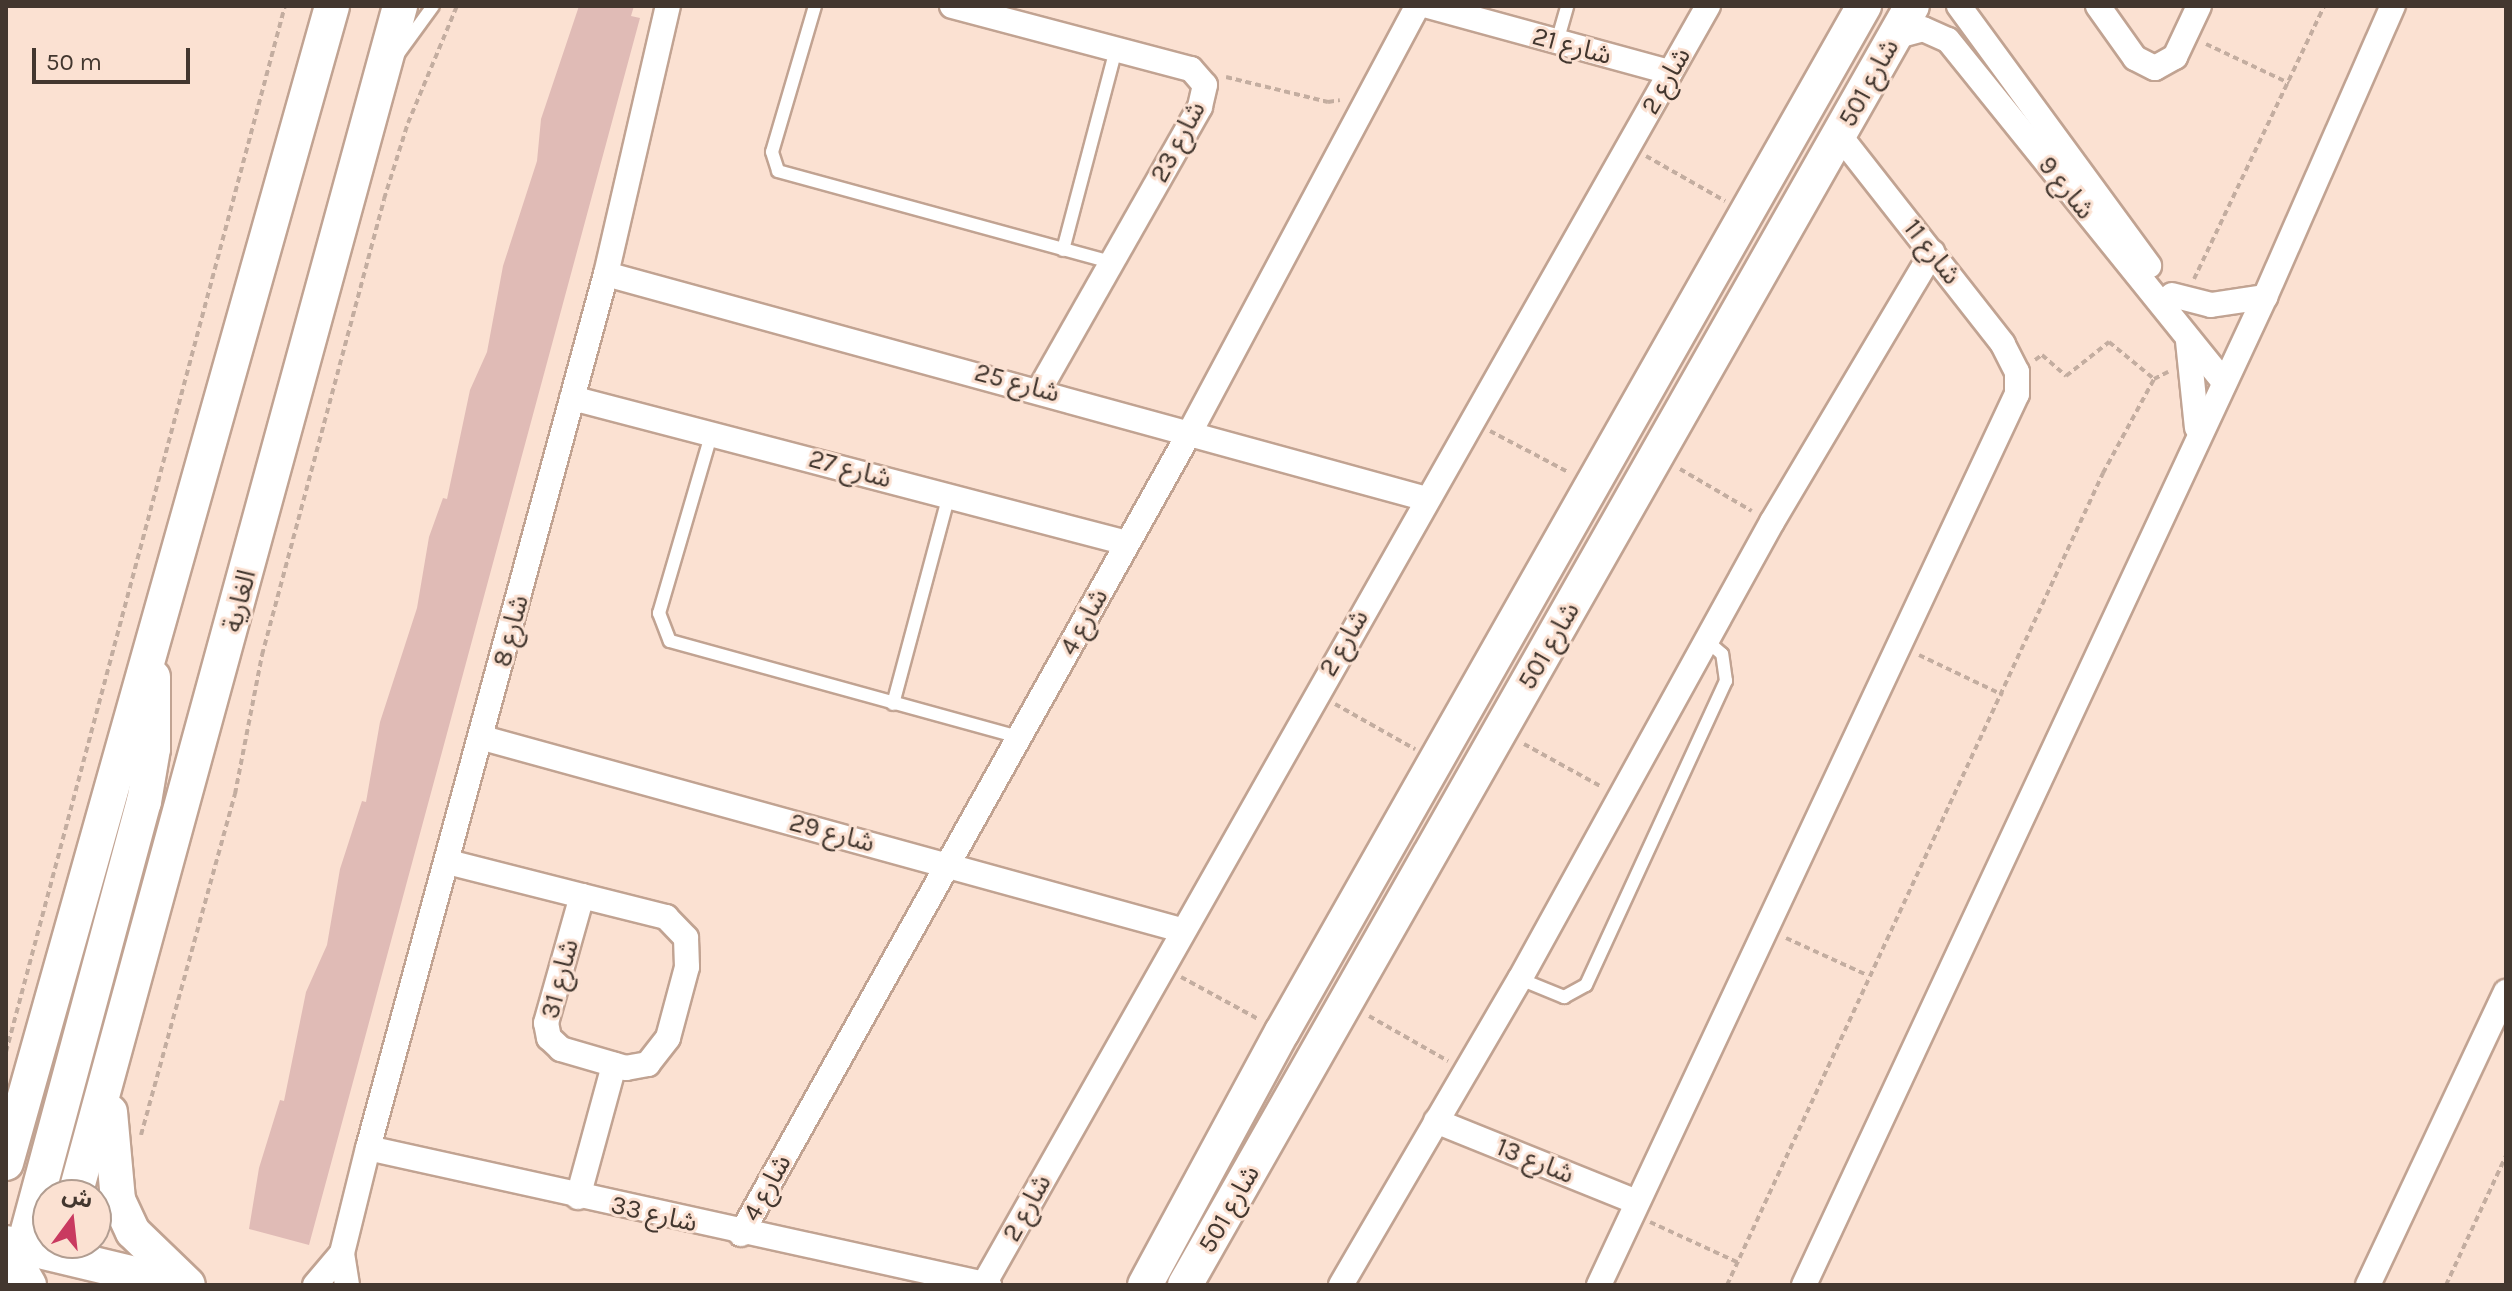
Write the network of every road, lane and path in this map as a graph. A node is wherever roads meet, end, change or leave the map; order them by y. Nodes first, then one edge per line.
1 (285, 6) edge
2 (332, 6) edge
3 (400, 6) edge
4 (433, 6) edge
5 (457, 6) edge
6 (668, 6) edge
7 (815, 6) edge
8 (952, 6) edge
9 (1417, 6) edge
10 (1428, 6) edge
11 (1567, 6) edge
12 (1708, 6) edge
13 (1864, 6) edge
14 (1912, 6) edge
15 (1959, 6) edge
16 (2098, 6) edge
17 (2199, 6) edge
18 (2324, 6) edge
19 (2393, 6) edge
20 (2186, 35) junction
21 (1894, 37) junction
22 (1557, 42) junction
23 (1116, 50) junction
24 (383, 72) junction
25 (1670, 72) junction
26 (2289, 83) junction
27 (1205, 85) junction
28 (1345, 96) dead end
29 (1840, 136) junction
30 (1629, 146) junction
31 (1745, 212) junction
32 (1063, 250) junction
33 (1932, 252) junction
34 (1111, 262) junction
35 (606, 274) junction
36 (2178, 297) junction
37 (2265, 297) junction
38 (2190, 349) junction
39 (2017, 372) junction
40 (2226, 372) junction
41 (2154, 379) junction
42 (1040, 389) junction
43 (572, 398) junction
44 (1471, 421) junction
45 (712, 432) junction
46 (1190, 432) junction
47 (2197, 435) junction
48 (1658, 456) junction
49 (1591, 484) junction
50 (949, 495) junction
51 (1427, 499) junction
52 (1772, 522) junction
53 (1127, 543) junction
54 (152, 639) junction
55 (1708, 642) junction
56 (1899, 645) junction
57 (1316, 693) junction
58 (2003, 695) junction
59 (893, 704) junction
60 (1501, 731) junction
61 (483, 738) junction
62 (1021, 738) junction
63 (1435, 760) junction
64 (1620, 797) junction
65 (448, 862) junction
66 (946, 863) junction
67 (582, 896) junction
68 (1765, 929) junction
69 (1181, 930) junction
70 (1162, 966) junction
71 (1867, 975) junction
72 (1520, 979) junction
73 (2506, 992) edge
74 (1346, 1003) junction
75 (1282, 1032) junction
76 (6, 1052) edge
77 (614, 1065) junction
78 (1463, 1070) junction
79 (110, 1076) junction
80 (1436, 1121) junction
81 (368, 1148) junction
82 (137, 1150) dead end
83 (2506, 1156) edge
84 (6, 1163) edge
85 (80, 1179) edge
86 (578, 1197) junction
87 (1632, 1206) junction
88 (741, 1234) junction
89 (15, 1245) edge
90 (342, 1253) junction
91 (56, 1261) edge
92 (1739, 1263) junction
93 (986, 1284) edge
94 (29, 1285) edge
95 (181, 1285) edge
96 (188, 1285) edge
97 (315, 1285) edge
98 (347, 1285) edge
99 (1145, 1285) edge
100 (1185, 1285) edge
101 (1341, 1285) edge
102 (1599, 1285) edge
103 (1727, 1285) edge
104 (1804, 1285) edge
105 (2368, 1285) edge
106 (2446, 1285) edge

1 - 76 path
2 - 54 main road
3 - 24 main road, الغارية
4 - 24 lane
5 - 82 path
6 - 35 street, شارع 8
7 - 32 lane
8 - 23 street, شارع 23
9 - 46 street, شارع 4
10 - 22 street, شارع 21
11 - 22 lane
12 - 25 street, شارع 2
13 - 31 main road, شارع 501
14 - 21 main road, شارع 501
15 - 36 street, شارع 9
16 - 20 street
17 - 20 street
18 - 26 path
19 - 37 street
20 - 26 path
21 - 29 main road, شارع 501
21 - 38 street, شارع 9
22 - 25 street, شارع 21
23 - 27 street, شارع 23
23 - 32 lane
24 - 79 main road, الغارية
25 - 30 street, شارع 2
26 - 36 path
27 - 28 path
27 - 34 street, شارع 23
29 - 33 street, شارع 11
29 - 48 main road, شارع 501
30 - 31 path
30 - 44 street, شارع 2
31 - 49 main road, شارع 501
32 - 34 lane
33 - 39 street, شارع 11
33 - 52 street
34 - 42 street, شارع 23
35 - 42 street, شارع 25
35 - 43 street, شارع 8
36 - 37 street
36 - 40 street, شارع 9
37 - 40 street
38 - 40 street, شارع 9
38 - 41 path
38 - 47 street
39 - 41 path
39 - 56 street
40 - 47 street
41 - 58 path
42 - 46 street, شارع 25
43 - 45 street, شارع 27
43 - 61 street, شارع 8
44 - 49 path
44 - 51 street, شارع 2
45 - 50 street, شارع 27
45 - 59 lane
46 - 51 street, شارع 25
46 - 53 street, شارع 4
47 - 104 street
48 - 52 path
48 - 60 main road, شارع 501
49 - 63 main road, شارع 501
50 - 53 street, شارع 27
50 - 59 lane
51 - 57 street, شارع 2
52 - 55 street
53 - 62 street, شارع 4
54 - 84 main road
54 - 89 main road
55 - 64 street
55 - 72 lane
56 - 58 path
56 - 68 street
57 - 63 path
57 - 69 street, شارع 2
58 - 71 path
59 - 62 lane
60 - 64 path
60 - 74 main road, شارع 501
61 - 65 street, شارع 8
61 - 66 street, شارع 29
62 - 66 street, شارع 4
63 - 75 main road, شارع 501
64 - 72 street
65 - 67 street, شارع 31
65 - 81 street, شارع 8
66 - 69 street, شارع 29
66 - 88 street, شارع 4
67 - 77 street, شارع 31
67 - 77 street, شارع 31
68 - 71 path
68 - 87 street
69 - 70 street, شارع 2
70 - 75 path
70 - 93 street, شارع 2
71 - 92 path
72 - 78 street
73 - 105 street
74 - 78 path
74 - 100 main road, شارع 501
75 - 99 main road, شارع 501
77 - 86 street
78 - 80 street
79 - 85 main road, الغارية
79 - 96 main road
80 - 87 street, شارع 13
80 - 101 street
81 - 86 street, شارع 33
81 - 90 street, شارع 8
83 - 106 path
86 - 88 street, شارع 33
87 - 92 path
87 - 102 street
88 - 93 street, شارع 33
89 - 91 main road
89 - 94 main road
90 - 97 street, شارع 8
90 - 98 street, شارع 8
91 - 95 main road
92 - 103 path

